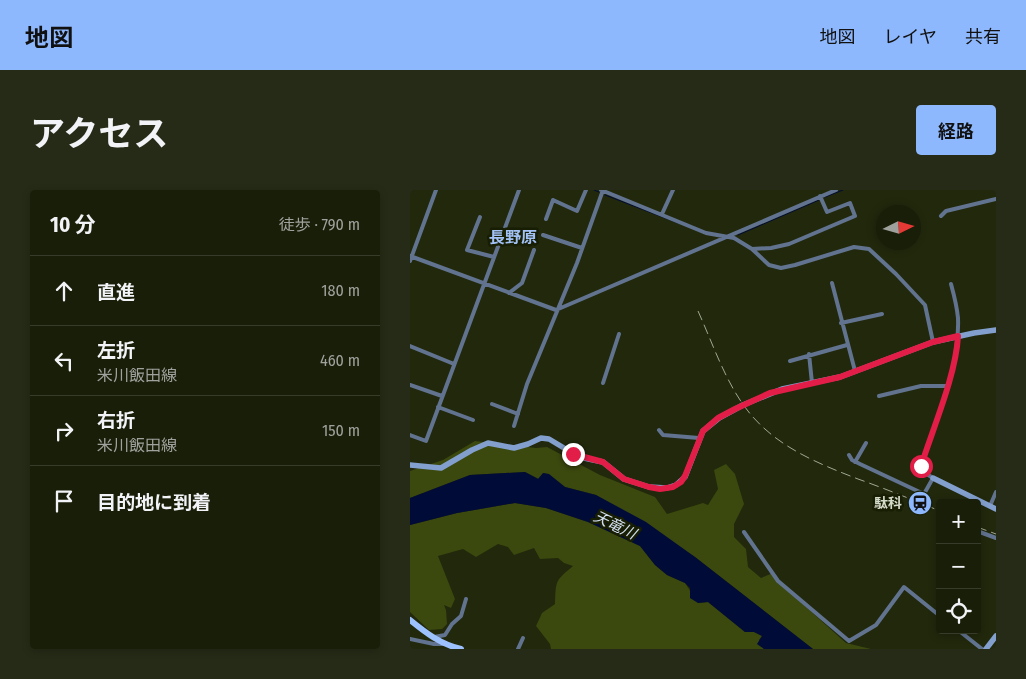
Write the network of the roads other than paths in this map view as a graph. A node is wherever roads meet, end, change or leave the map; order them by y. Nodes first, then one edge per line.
1 (436, 190) edge
2 (519, 190) edge
3 (586, 190) edge
4 (602, 190) edge
5 (673, 190) edge
6 (836, 190) edge
7 (820, 196) junction
8 (996, 199) edge
9 (662, 214) junction
10 (941, 216) dead end
11 (480, 217) dead end
12 (546, 219) dead end
13 (543, 235) dead end
14 (724, 237) junction
15 (582, 248) junction
16 (752, 249) junction
17 (534, 250) dead end
18 (494, 257) junction
19 (411, 258) edge
20 (832, 283) dead end
21 (484, 284) junction
22 (951, 284) dead end
23 (509, 293) junction
24 (556, 310) junction
25 (882, 314) dead end
26 (841, 323) junction
27 (996, 330) edge
28 (620, 334) dead end
29 (958, 336) junction
30 (933, 342) junction
31 (847, 345) junction
32 (410, 346) edge
33 (809, 354) junction
34 (790, 361) dead end
35 (454, 364) junction
36 (855, 371) junction
37 (603, 383) dead end
38 (812, 383) junction
39 (410, 385) edge
40 (948, 386) junction
41 (442, 396) junction
42 (879, 396) dead end
43 (492, 404) dead end
44 (438, 407) junction
45 (518, 414) junction
46 (473, 420) dead end
47 (514, 426) dead end
48 (659, 430) dead end
49 (410, 435) edge
50 (699, 438) junction
51 (866, 443) dead end
52 (849, 455) dead end
53 (855, 462) junction
54 (410, 465) edge
55 (933, 478) junction
56 (996, 492) edge
57 (990, 506) junction
58 (996, 509) edge
59 (744, 532) dead end
60 (981, 532) edge
61 (996, 538) edge
62 (466, 599) dead end
63 (936, 613) edge
64 (410, 620) edge
65 (963, 634) edge
66 (996, 636) edge
67 (432, 637) junction
68 (523, 638) dead end
69 (410, 639) edge
70 (444, 644) junction
71 (461, 649) edge
72 (518, 649) edge
73 (984, 649) edge

1 - 19 street
2 - 18 street
3 - 12 street
4 - 9 street
4 - 15 street
5 - 9 street
6 - 7 street
7 - 14 street
7 - 16 street
8 - 10 street
9 - 14 street
11 - 18 street
13 - 15 street
14 - 16 street
14 - 24 street
15 - 24 street
16 - 30 street
17 - 23 street
18 - 21 street
19 - 21 street
20 - 26 street
21 - 23 street
21 - 35 street
22 - 29 street
23 - 24 street
24 - 45 street
25 - 26 street
26 - 31 street
27 - 29 main road
28 - 37 street
29 - 30 main road
29 - 40 street
30 - 36 main road
31 - 33 street
31 - 36 street
32 - 35 street
33 - 34 street
33 - 38 street
35 - 41 street
36 - 38 main road
38 - 50 main road
39 - 41 street
40 - 42 street
40 - 55 street
41 - 44 street
43 - 45 street
44 - 46 street
44 - 49 street
45 - 47 street
48 - 50 street
50 - 54 main road
51 - 53 street
52 - 53 street
53 - 55 street
55 - 57 main road
56 - 57 street
57 - 58 main road
59 - 63 street
60 - 61 street
62 - 67 street
64 - 67 main road
65 - 73 street
66 - 73 main road
67 - 70 main road
68 - 72 street
69 - 70 street
70 - 71 main road

